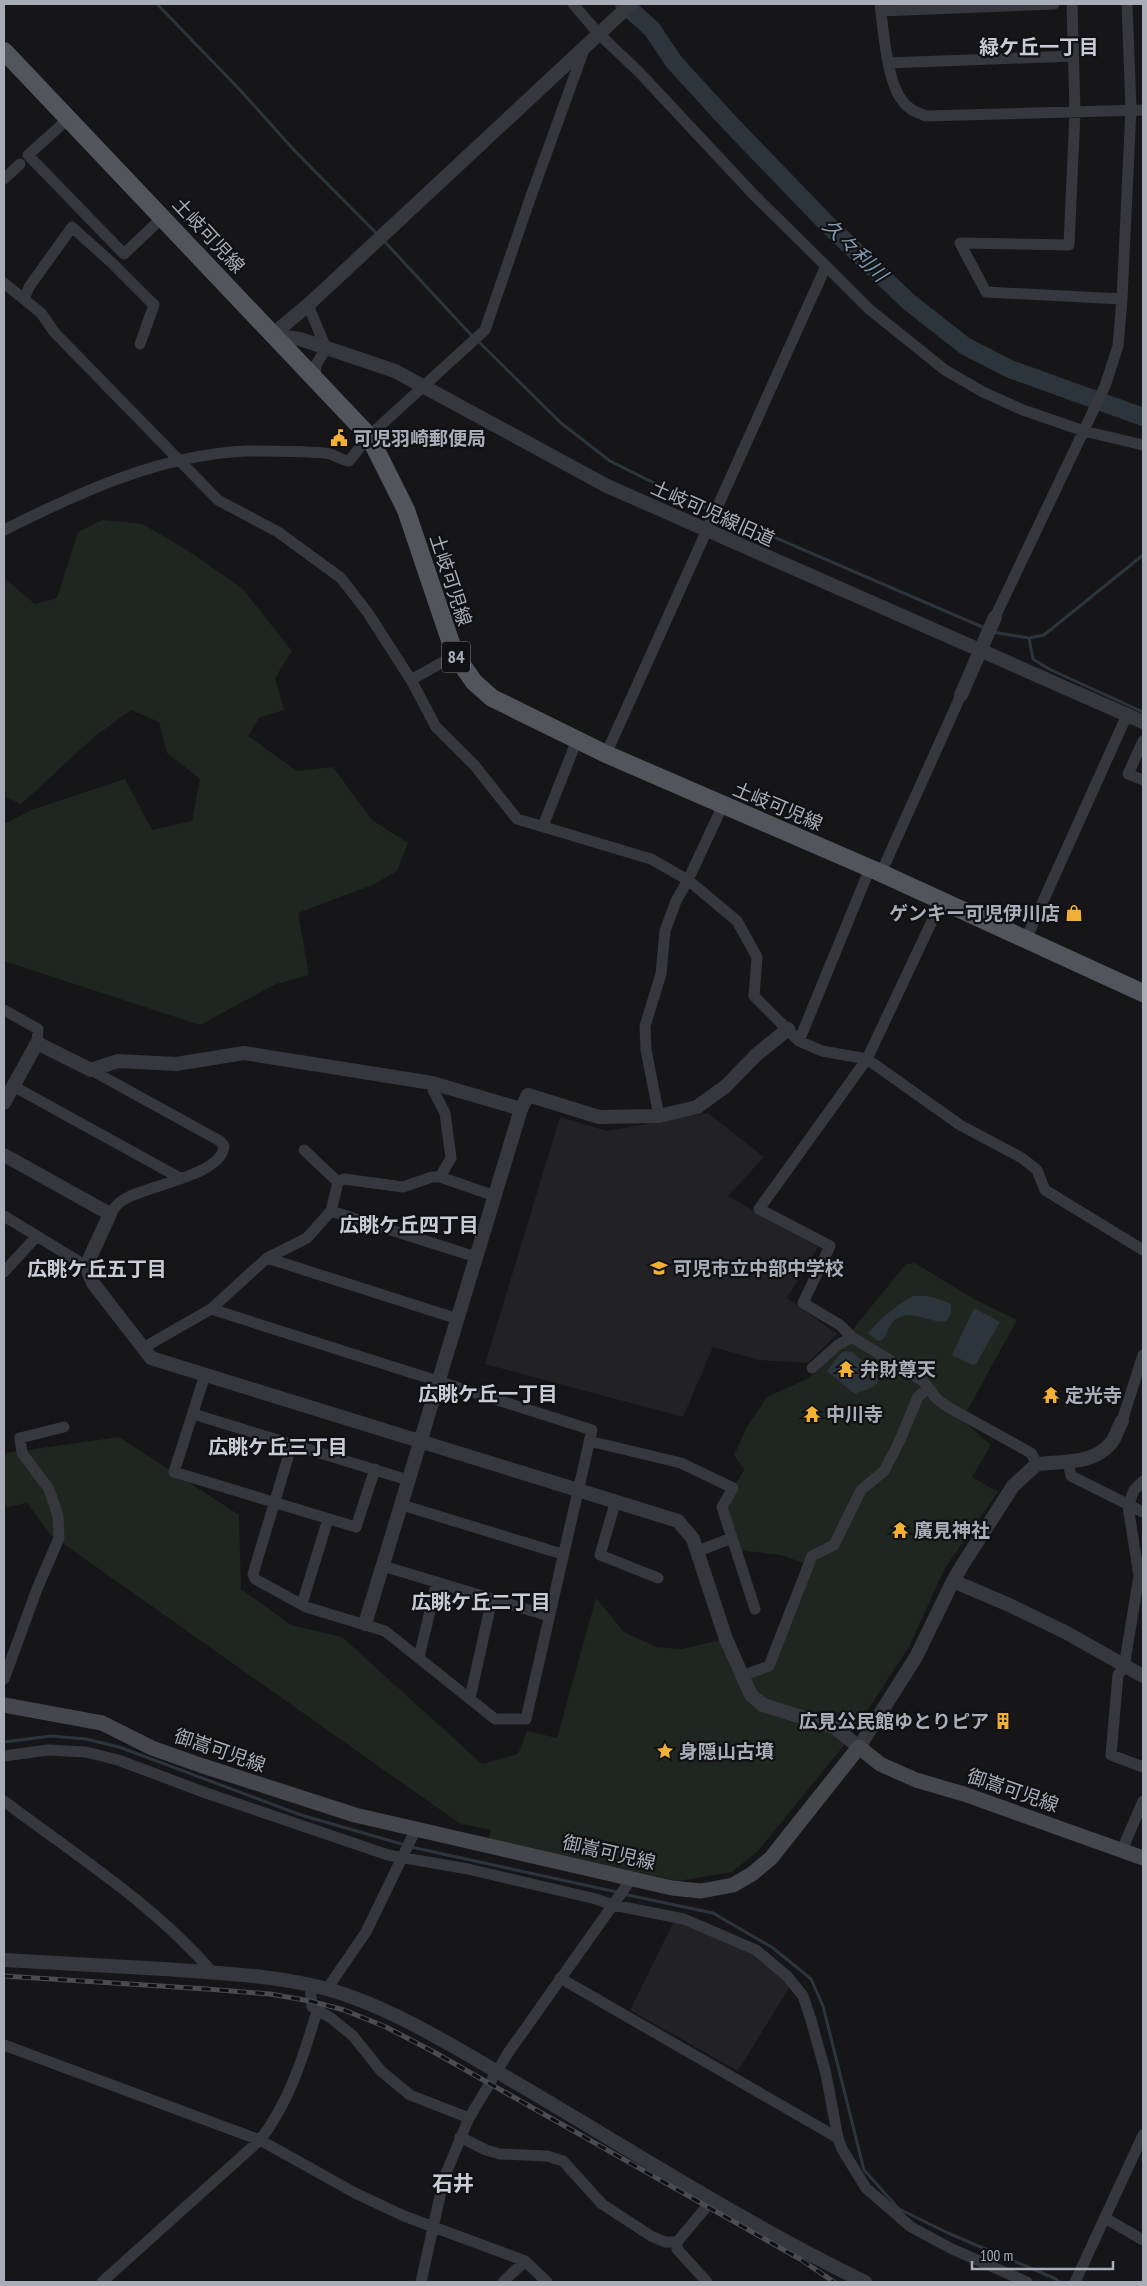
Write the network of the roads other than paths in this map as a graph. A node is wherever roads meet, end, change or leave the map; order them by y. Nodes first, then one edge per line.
1 (573, 4) edge
2 (631, 4) edge
3 (1054, 4) edge
4 (1072, 4) edge
5 (1127, 4) edge
6 (880, 7) edge
7 (599, 34) junction
8 (586, 45) junction
9 (4, 51) edge
10 (1073, 56) junction
11 (889, 63) junction
12 (1131, 109) junction
13 (1143, 110) edge
14 (1075, 112) junction
15 (68, 119) junction
16 (20, 164) dead end
17 (4, 180) edge
18 (162, 217) junction
19 (826, 266) junction
20 (4, 283) edge
21 (24, 299) junction
22 (1122, 299) junction
23 (308, 305) junction
24 (272, 335) junction
25 (140, 344) dead end
26 (326, 348) junction
27 (316, 378) junction
28 (424, 387) junction
29 (1086, 427) junction
30 (370, 436) junction
31 (1143, 445) edge
32 (180, 460) junction
33 (709, 524) junction
34 (4, 530) edge
35 (995, 617) joint
36 (984, 644) junction
37 (455, 655) junction
38 (411, 680) junction
39 (961, 696) joint
40 (1127, 715) junction
41 (1143, 722) edge
42 (577, 740) junction
43 (1143, 741) edge
44 (606, 754) junction
45 (1143, 780) edge
46 (723, 805) junction
47 (543, 826) junction
48 (876, 871) junction
49 (688, 880) junction
50 (941, 902) junction
51 (1026, 939) junction
52 (1143, 993) edge
53 (4, 1010) edge
54 (788, 1029) junction
55 (799, 1041) junction
56 (37, 1043) junction
57 (867, 1059) junction
58 (91, 1070) junction
59 (8, 1083) edge
60 (432, 1083) junction
61 (4, 1103) edge
62 (521, 1109) junction
63 (659, 1116) junction
64 (304, 1150) dead end
65 (4, 1155) edge
66 (440, 1177) junction
67 (180, 1178) junction
68 (338, 1182) junction
69 (495, 1196) junction
70 (332, 1210) junction
71 (110, 1214) junction
72 (4, 1216) edge
73 (36, 1237) junction
74 (1143, 1250) edge
75 (476, 1257) junction
76 (267, 1258) junction
77 (86, 1266) junction
78 (4, 1272) edge
79 (211, 1309) junction
80 (458, 1319) junction
81 (852, 1337) junction
82 (143, 1348) junction
83 (1143, 1355) edge
84 (812, 1368) dead end
85 (205, 1375) junction
86 (439, 1381) junction
87 (928, 1388) junction
88 (193, 1414) junction
89 (1122, 1421) joint
90 (64, 1427) dead end
91 (421, 1441) junction
92 (589, 1441) junction
93 (292, 1444) junction
94 (1068, 1462) junction
95 (1037, 1464) junction
96 (374, 1470) junction
97 (408, 1480) junction
98 (1143, 1481) edge
99 (577, 1489) junction
100 (616, 1500) junction
101 (275, 1502) junction
102 (402, 1505) junction
103 (1128, 1506) junction
104 (1143, 1512) edge
105 (328, 1519) junction
106 (732, 1538) junction
107 (698, 1551) junction
108 (562, 1554) junction
109 (383, 1566) junction
110 (658, 1578) dead end
111 (953, 1581) junction
112 (437, 1582) junction
113 (492, 1600) junction
114 (302, 1604) junction
115 (755, 1608) dead end
116 (549, 1616) junction
117 (366, 1624) junction
118 (419, 1656) junction
119 (1124, 1667) junction
120 (741, 1676) junction
121 (1143, 1676) edge
122 (4, 1679) edge
123 (470, 1698) junction
124 (4, 1705) edge
125 (859, 1747) junction
126 (4, 1756) edge
127 (1143, 1766) edge
128 (1143, 1801) edge
129 (4, 1802) edge
130 (414, 1835) junction
131 (1122, 1850) junction
132 (405, 1855) junction
133 (1143, 1858) edge
134 (632, 1878) junction
135 (613, 1905) junction
136 (4, 1960) edge
137 (212, 1972) junction
138 (560, 1978) junction
139 (310, 1986) junction
140 (327, 1989) junction
141 (317, 2011) junction
142 (4, 2045) edge
143 (496, 2071) junction
144 (468, 2118) junction
145 (1143, 2135) edge
146 (460, 2136) junction
147 (838, 2138) junction
148 (260, 2140) junction
149 (713, 2199) junction
150 (1105, 2218) junction
151 (432, 2226) junction
152 (1143, 2240) edge
153 (677, 2242) junction
154 (525, 2261) junction
155 (102, 2282) edge
156 (421, 2282) edge
157 (503, 2282) edge
158 (547, 2282) edge
159 (707, 2282) edge
160 (865, 2282) edge
161 (1027, 2282) edge
162 (1075, 2282) edge

1 - 7 street
2 - 7 street
3 - 6 street
4 - 10 street
5 - 12 street
6 - 11 street
7 - 8 street
7 - 19 street
8 - 23 street
8 - 28 street
9 - 15 main road, 土岐可児線 / 84
10 - 11 street
10 - 14 street
11 - 14 street
12 - 13 street
12 - 14 street
12 - 22 street
14 - 22 street
15 - 18 main road, 土岐可児線 / 84
15 - 18 street
16 - 17 street
18 - 24 main road, 土岐可児線 / 84
19 - 29 street
19 - 33 street
20 - 21 street
21 - 25 street
21 - 32 street
22 - 29 street
23 - 24 street
23 - 26 street
24 - 26 street, 土岐可児線旧道
24 - 27 main road, 土岐可児線 / 84
26 - 27 street
26 - 28 street, 土岐可児線旧道
27 - 30 main road, 土岐可児線 / 84
28 - 30 street
28 - 33 street, 土岐可児線旧道
29 - 31 street
29 - 35 street
30 - 32 street
30 - 37 main road, 土岐可児線 / 84
32 - 34 street
32 - 38 street
33 - 36 street, 土岐可児線旧道
33 - 44 street
35 - 36 street
36 - 39 street
36 - 40 street, 土岐可児線旧道
37 - 38 street
37 - 42 main road, 土岐可児線 / 84
38 - 47 street
39 - 48 street
40 - 41 street, 土岐可児線旧道
40 - 51 street
42 - 44 main road, 土岐可児線 / 84
42 - 47 street
43 - 45 street
44 - 46 main road, 土岐可児線 / 84
46 - 48 main road, 土岐可児線 / 84
46 - 49 street
47 - 49 street
48 - 50 main road, 土岐可児線 / 84
48 - 55 street
49 - 54 street
49 - 63 street
50 - 51 main road, 土岐可児線 / 84
50 - 57 street
51 - 52 main road, 土岐可児線 / 84
53 - 56 street
54 - 55 street
54 - 63 street
55 - 57 street
56 - 58 street
56 - 59 street
57 - 74 street
57 - 81 street
58 - 60 street
58 - 67 street
59 - 61 street
59 - 67 street
60 - 62 street
60 - 66 street
62 - 63 street
62 - 69 street
64 - 68 street
65 - 71 street
66 - 68 street
66 - 69 street
67 - 71 street
68 - 70 street
69 - 75 street
70 - 75 street
70 - 76 street
71 - 77 street
72 - 73 street
73 - 77 street
73 - 78 street
75 - 80 street
76 - 79 street
76 - 80 street
77 - 82 street
79 - 82 street
79 - 86 street
80 - 86 street
81 - 84 street
81 - 87 street
82 - 85 street
83 - 89 street
85 - 88 street
85 - 91 street
86 - 91 street
86 - 92 street
87 - 95 street
87 - 120 street
88 - 93 street
88 - 101 street
89 - 94 street
90 - 122 street
91 - 97 street
91 - 99 street
92 - 99 street
92 - 106 street
93 - 96 street
93 - 101 street
94 - 95 street
94 - 103 street
95 - 111 street
96 - 97 street
96 - 105 street
97 - 102 street
98 - 103 street
99 - 100 street
99 - 108 street
100 - 107 street
100 - 110 street
101 - 105 street
101 - 114 street
102 - 108 street
102 - 109 street
103 - 104 street
103 - 119 street
105 - 114 street
106 - 107 street
106 - 115 street
107 - 120 street
108 - 116 street
109 - 112 street
109 - 117 street
111 - 119 street
111 - 125 street
112 - 113 street
112 - 118 street
113 - 116 street
113 - 123 street
114 - 117 street
116 - 123 street
117 - 118 street
118 - 123 street
119 - 121 street
119 - 127 street
120 - 125 street
124 - 130 main road, 御嵩可児線
125 - 131 main road, 御嵩可児線
125 - 134 main road, 御嵩可児線
126 - 132 street
128 - 131 street
129 - 137 street
130 - 132 street
130 - 134 main road, 御嵩可児線
131 - 133 main road, 御嵩可児線
132 - 135 street
132 - 140 street
134 - 135 street
135 - 138 street
135 - 147 street
136 - 137 street
137 - 139 street
138 - 143 street
138 - 147 street
139 - 140 street
139 - 141 street
140 - 143 street
141 - 144 street
141 - 148 street
142 - 148 street
143 - 144 street
143 - 149 street
144 - 146 street
145 - 150 street
146 - 151 street
146 - 153 street
147 - 161 street
148 - 151 street
148 - 155 street
149 - 153 street
149 - 160 street
150 - 152 street
150 - 162 street
151 - 154 street
151 - 156 street
153 - 159 street
154 - 157 street
154 - 158 street

